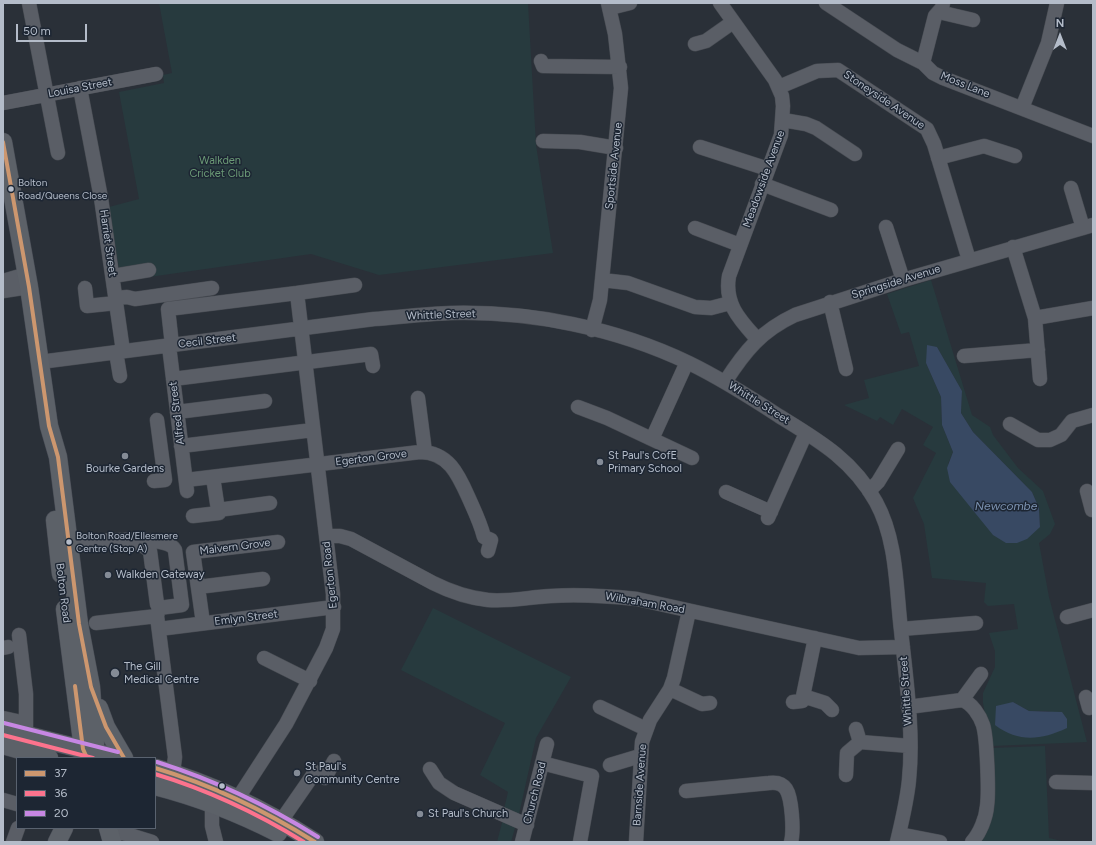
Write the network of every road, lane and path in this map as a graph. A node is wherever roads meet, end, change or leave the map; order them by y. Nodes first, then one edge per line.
1 (29, 3) edge
2 (630, 3) edge
3 (720, 3) edge
4 (826, 3) edge
5 (1057, 3) edge
6 (609, 6) edge
7 (941, 7) edge
8 (973, 20) dead end
9 (733, 22) junction
10 (695, 44) dead end
11 (541, 61) dead end
12 (923, 63) junction
13 (620, 67) junction
14 (156, 74) dead end
15 (779, 87) junction
16 (80, 88) junction
17 (47, 94) junction
18 (3, 102) edge
19 (1022, 108) junction
20 (783, 120) junction
21 (1093, 136) edge
22 (544, 141) dead end
23 (3, 142) edge
24 (700, 147) dead end
25 (616, 148) junction
26 (58, 153) dead end
27 (855, 154) dead end
28 (1008, 156) dead end
29 (938, 158) junction
30 (768, 169) junction
31 (762, 184) junction
32 (1071, 188) dead end
33 (831, 210) dead end
34 (1088, 226) edge
35 (695, 228) dead end
36 (885, 232) dead end
37 (740, 245) junction
38 (1013, 248) junction
39 (969, 260) junction
40 (149, 270) dead end
41 (113, 276) junction
42 (28, 280) junction
43 (602, 280) junction
44 (903, 280) junction
45 (3, 281) edge
46 (355, 285) dead end
47 (85, 288) dead end
48 (212, 288) dead end
49 (3, 292) edge
50 (297, 293) junction
51 (116, 300) junction
52 (830, 302) junction
53 (730, 303) junction
54 (1093, 308) edge
55 (1035, 318) junction
56 (374, 319) joint
57 (302, 329) junction
58 (592, 330) junction
59 (756, 339) junction
60 (171, 345) junction
61 (1038, 350) junction
62 (120, 352) junction
63 (964, 356) dead end
64 (40, 362) junction
65 (687, 362) junction
66 (306, 363) junction
67 (373, 366) dead end
68 (846, 370) dead end
69 (120, 376) dead end
70 (174, 379) junction
71 (1040, 379) dead end
72 (725, 382) junction
73 (265, 401) dead end
74 (415, 405) dead end
75 (578, 407) dead end
76 (177, 412) junction
77 (1093, 415) edge
78 (157, 420) dead end
79 (1010, 424) dead end
80 (313, 430) junction
81 (806, 433) junction
82 (652, 439) junction
83 (182, 447) junction
84 (898, 449) dead end
85 (161, 452) junction
86 (425, 452) junction
87 (692, 458) dead end
88 (317, 464) junction
89 (214, 477) junction
90 (154, 481) dead end
91 (726, 490) dead end
92 (869, 490) junction
93 (270, 502) dead end
94 (218, 510) junction
95 (193, 516) dead end
96 (326, 536) junction
97 (126, 540) junction
98 (278, 542) dead end
99 (64, 544) junction
100 (486, 544) dead end
101 (264, 579) dead end
102 (198, 587) junction
103 (334, 607) junction
104 (689, 610) junction
105 (1093, 610) edge
106 (1067, 617) dead end
107 (158, 618) junction
108 (970, 620) dead end
109 (96, 623) dead end
110 (202, 623) junction
111 (901, 629) junction
112 (19, 635) dead end
113 (815, 638) junction
114 (903, 647) junction
115 (264, 658) dead end
116 (980, 674) dead end
117 (310, 681) junction
118 (91, 687) junction
119 (670, 689) junction
120 (962, 700) junction
121 (710, 703) dead end
122 (600, 707) dead end
123 (908, 707) junction
124 (832, 710) dead end
125 (3, 718) edge
126 (3, 729) edge
127 (26, 729) junction
128 (646, 729) junction
129 (547, 744) dead end
130 (3, 745) edge
131 (910, 746) junction
132 (91, 755) edge
133 (640, 756) junction
134 (45, 757) edge
135 (108, 757) edge
136 (123, 757) edge
137 (334, 761) dead end
138 (542, 762) junction
139 (610, 765) dead end
140 (156, 768) edge
141 (430, 770) dead end
142 (174, 773) junction
143 (846, 775) dead end
144 (1063, 778) dead end
145 (1093, 783) edge
146 (156, 786) edge
147 (686, 791) dead end
148 (238, 798) junction
149 (3, 800) edge
150 (16, 804) edge
151 (212, 804) junction
152 (280, 821) junction
153 (527, 825) junction
154 (18, 829) edge
155 (64, 829) edge
156 (110, 835) edge
157 (898, 838) edge
158 (13, 842) edge
159 (57, 842) edge
160 (152, 842) edge
161 (216, 842) edge
162 (292, 842) edge
163 (315, 842) edge
164 (522, 842) edge
165 (580, 842) edge
166 (636, 842) edge
167 (791, 842) edge
168 (940, 842) edge
169 (972, 842) edge

1 - 17 street
2 - 6 street
3 - 9 street, Meadowside Avenue
4 - 12 street, Moss Lane
5 - 19 street
6 - 13 street, Sportside Avenue
7 - 8 street
7 - 12 street
9 - 10 street
9 - 15 street, Meadowside Avenue
11 - 13 street
12 - 19 street, Moss Lane
13 - 25 street, Sportside Avenue
14 - 16 street, Louisa Street
15 - 20 street, Meadowside Avenue
15 - 29 street, Stoneyside Avenue
16 - 17 street, Louisa Street
16 - 41 street, Harriet Street
17 - 18 street, Louisa Street
17 - 26 street
19 - 21 street, Moss Lane
20 - 27 street
20 - 30 street, Meadowside Avenue
22 - 25 street
23 - 42 main road, Bolton Road
24 - 30 street
25 - 43 street, Sportside Avenue
28 - 29 street
29 - 39 street, Stoneyside Avenue
30 - 31 street, Meadowside Avenue
31 - 33 street
31 - 37 street, Meadowside Avenue
32 - 34 street
34 - 38 street, Springside Avenue
35 - 37 street
36 - 44 street
37 - 53 street, Meadowside Avenue
38 - 39 street, Springside Avenue
38 - 55 street
39 - 44 street, Springside Avenue
40 - 41 street
41 - 51 street, Harriet Street
42 - 45 street
42 - 49 street
42 - 64 main road, Bolton Road
43 - 53 street
43 - 58 street, Sportside Avenue
44 - 52 street, Springside Avenue
46 - 50 street
47 - 51 street
48 - 51 street
50 - 57 street, Egerton Road
50 - 60 street, Alfred Street
51 - 62 street, Harriet Street
52 - 59 street, Springside Avenue
52 - 68 street
53 - 59 street, Meadowside Avenue
54 - 55 street
55 - 61 street
56 - 57 street, Cecil Street
56 - 58 street, Whittle Street
57 - 60 street, Cecil Street
57 - 66 street, Egerton Road
58 - 65 street, Whittle Street
59 - 72 street, Springside Avenue
60 - 62 street, Cecil Street
60 - 70 street, Alfred Street
61 - 63 street
61 - 71 street
62 - 64 street, Cecil Street
62 - 69 street, Harriet Street
64 - 99 main road, Bolton Road
65 - 72 street, Whittle Street
65 - 82 street
66 - 67 street
66 - 70 street
66 - 80 street, Egerton Road
70 - 76 street, Alfred Street
72 - 81 street, Whittle Street
73 - 76 street
74 - 86 street
75 - 82 street
76 - 83 street, Alfred Street
77 - 79 street
78 - 85 street
80 - 83 street
80 - 88 street, Egerton Road
81 - 91 street
81 - 92 street, Whittle Street
82 - 87 street
83 - 85 street
83 - 89 street, Alfred Street
84 - 92 street
85 - 90 street
86 - 88 street, Egerton Grove
86 - 100 street, Egerton Grove
88 - 89 street, Alfred Street
88 - 96 street, Egerton Road
89 - 94 street
92 - 111 street, Whittle Street
93 - 94 street
94 - 95 street
96 - 103 street, Egerton Road
96 - 104 street, Wilbraham Road
97 - 99 street
97 - 107 street
97 - 107 street
98 - 102 street, Malvern Grove
99 - 118 main road, Bolton Road
99 - 132 main road, Bolton Road
101 - 102 street
102 - 110 street, Malvern Grove
103 - 110 street, Emlyn Street
103 - 117 street, Egerton Road
104 - 113 street, Wilbraham Road
104 - 119 street, Barnside Avenue
105 - 106 street
107 - 109 street
107 - 110 street, Emlyn Street
107 - 142 street
108 - 111 street
111 - 114 street, Whittle Street
112 - 127 street
113 - 114 street, Wilbraham Road
113 - 124 street
114 - 123 street, Whittle Street
115 - 117 street
116 - 120 street
117 - 148 street, Egerton Road
118 - 132 main road, Bolton Road
118 - 136 main road
119 - 121 street
119 - 128 street, Barnside Avenue
120 - 123 street
120 - 169 street
122 - 128 street, Barnside Avenue
123 - 131 street, Whittle Street
125 - 127 street
126 - 127 main road
127 - 132 main road
128 - 133 street, Barnside Avenue
129 - 138 street, Church Road
130 - 134 main road
131 - 143 street
131 - 157 street, Whittle Street
132 - 135 main road
133 - 139 street
133 - 166 street, Barnside Avenue
137 - 152 street
138 - 153 street, Church Road
138 - 165 street
140 - 142 main road
141 - 153 street
142 - 148 main road
144 - 145 street
146 - 151 main road
147 - 167 street
148 - 152 main road
149 - 150 street
151 - 161 street
151 - 162 main road
152 - 163 main road
153 - 164 street, Church Road
154 - 158 street
155 - 159 main road
156 - 160 street
157 - 168 street

